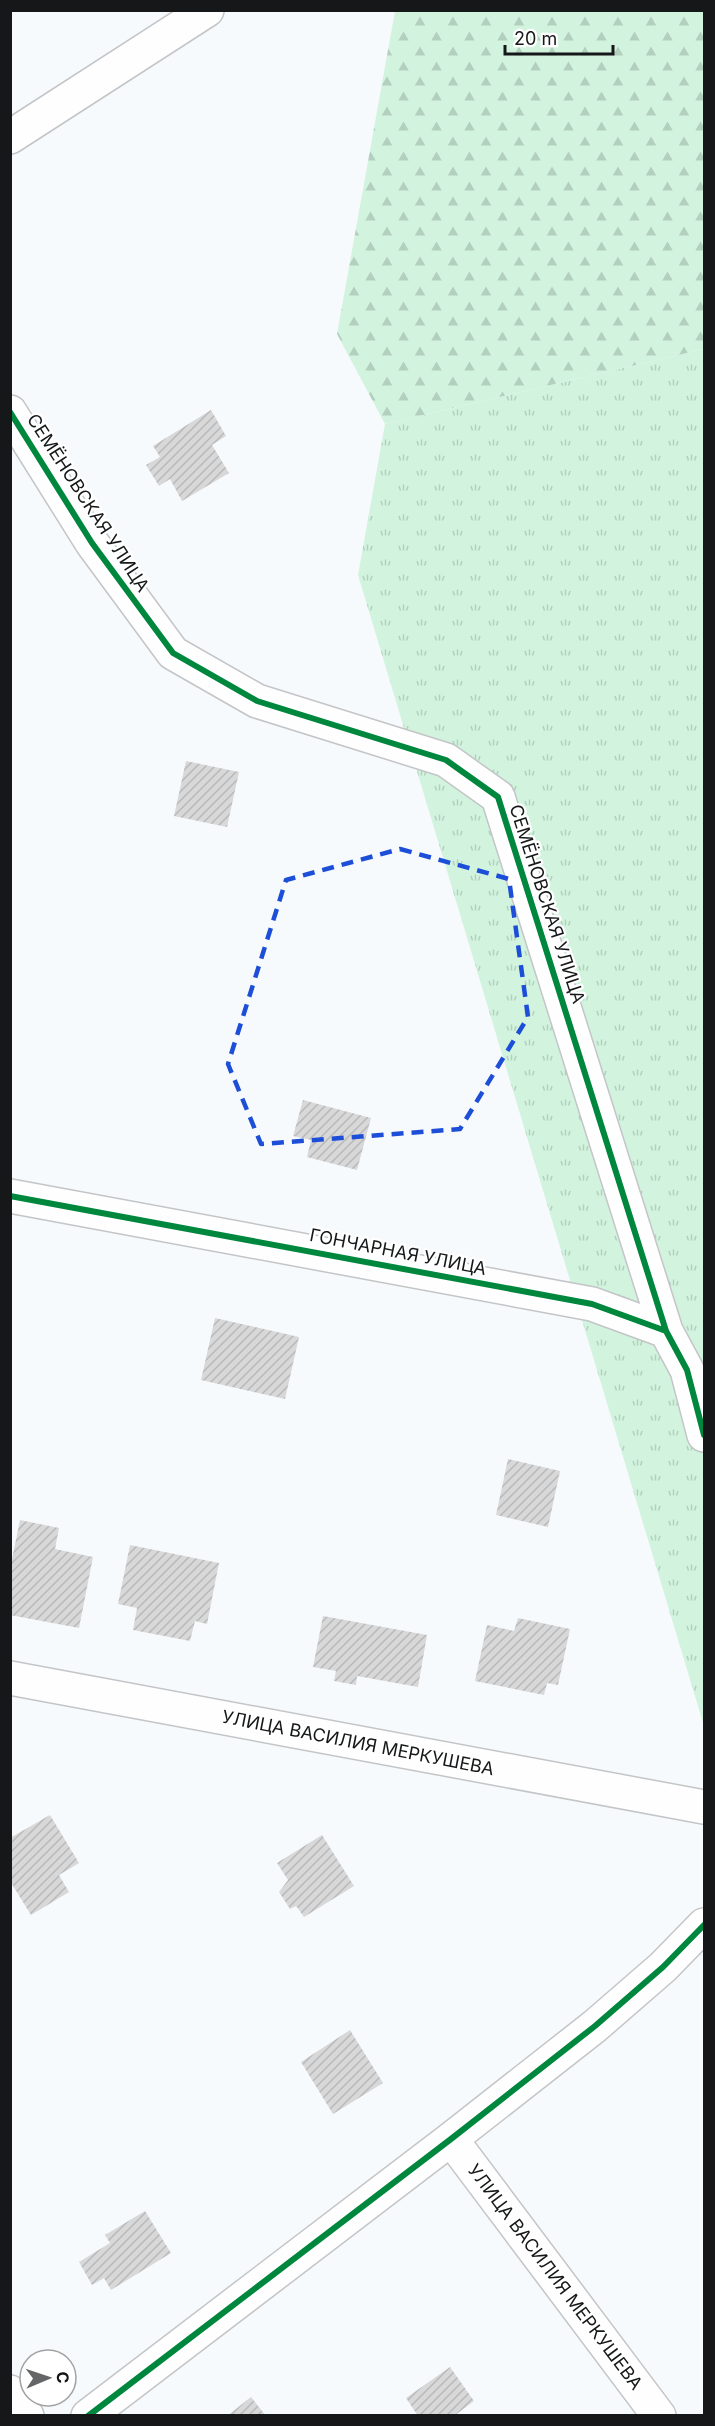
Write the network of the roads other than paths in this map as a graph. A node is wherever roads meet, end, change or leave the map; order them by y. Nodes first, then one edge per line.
1 (207, 10) edge
2 (10, 137) edge
3 (10, 412) edge
4 (10, 1196) edge
5 (666, 1331) junction
6 (705, 1436) edge
7 (10, 1678) edge
8 (705, 1807) edge
9 (705, 1925) edge
10 (451, 2139) junction
11 (10, 2391) edge
12 (27, 2415) edge
13 (88, 2415) edge
14 (659, 2415) edge

1 - 2 street
3 - 5 street, СЕМЁНОВСКАЯ УЛИЦА
4 - 5 street, ГОНЧАРНАЯ УЛИЦА
5 - 6 street
7 - 8 street, УЛИЦА ВАСИЛИЯ МЕРКУШЕВА
9 - 10 street
10 - 13 street
10 - 14 street, УЛИЦА ВАСИЛИЯ МЕРКУШЕВА
11 - 12 street

